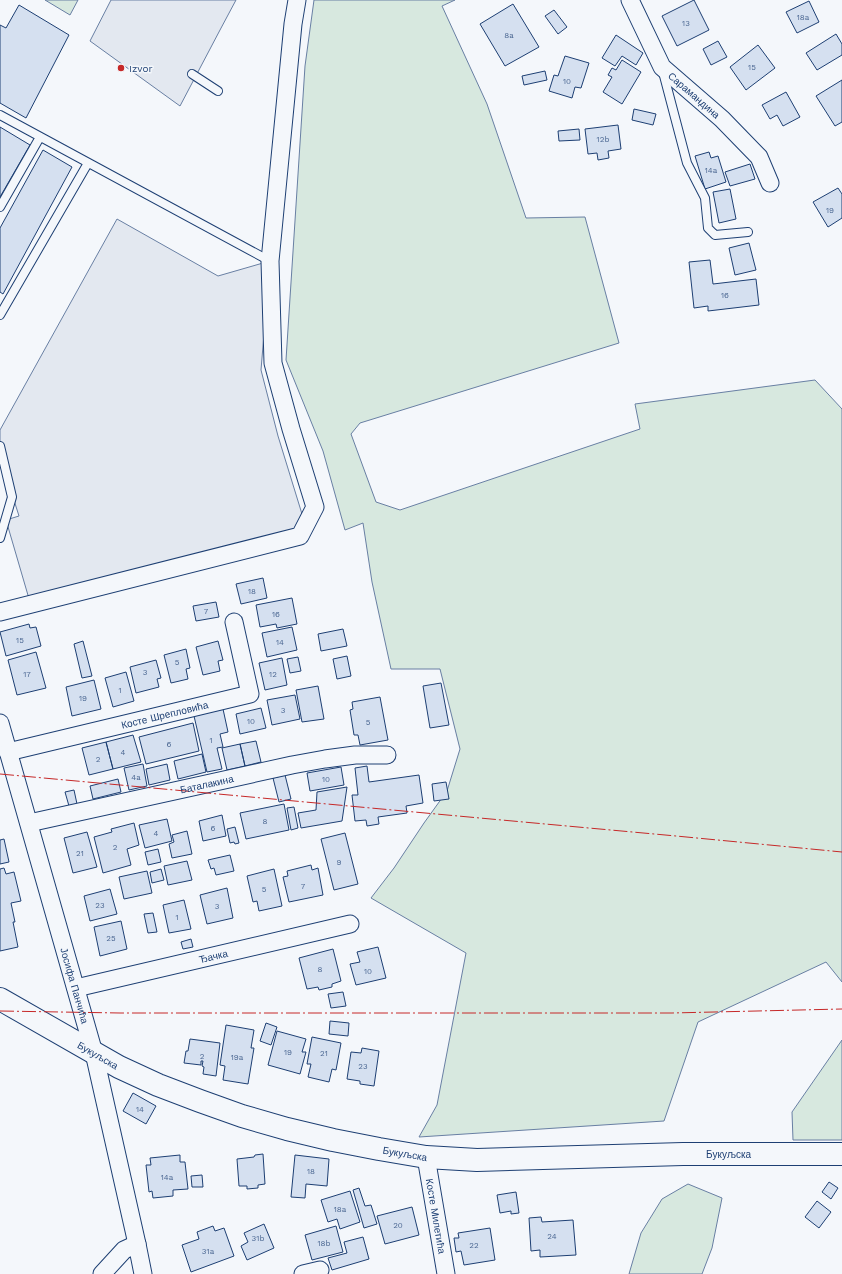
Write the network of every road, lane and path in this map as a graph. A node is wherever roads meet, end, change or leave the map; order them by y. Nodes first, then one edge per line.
1 (297, 0) edge
2 (630, 0) edge
3 (662, 67) junction
4 (192, 74) dead end
5 (218, 91) dead end
6 (0, 115) edge
7 (40, 137) junction
8 (88, 163) junction
9 (770, 183) dead end
10 (0, 207) edge
11 (748, 232) dead end
12 (270, 261) junction
13 (0, 315) edge
14 (0, 446) edge
15 (0, 538) edge
16 (0, 612) edge
17 (234, 622) dead end
18 (0, 723) edge
19 (8, 752) junction
20 (387, 755) dead end
21 (29, 823) junction
22 (350, 924) dead end
23 (76, 988) junction
24 (0, 999) edge
25 (94, 1053) junction
26 (842, 1154) edge
27 (426, 1158) junction
28 (137, 1244) junction
29 (320, 1270) dead end
30 (102, 1274) edge
31 (143, 1274) edge
32 (303, 1274) edge
33 (446, 1274) edge

1 - 12 street
2 - 3 street, Сарамандина
3 - 9 street, Сарамандина
3 - 11 lane
4 - 5 lane
6 - 7 lane
7 - 8 lane
7 - 10 lane
8 - 12 lane
8 - 13 lane
12 - 16 street
14 - 15 lane
17 - 19 street, Косте Шрепловића
18 - 19 street, Јосифа Панчића
19 - 21 street, Јосифа Панчића
20 - 21 street, Баталакина
21 - 23 street, Јосифа Панчића
22 - 23 street, Ђачка
23 - 25 street, Јосифа Панчића
24 - 25 main road, Букуљска
25 - 27 main road, Букуљска
25 - 28 street, Јосифа Панчића
26 - 27 main road, Букуљска
27 - 33 street, Косте Милетића
28 - 30 street
28 - 31 street, Јосифа Панчића
29 - 32 street

